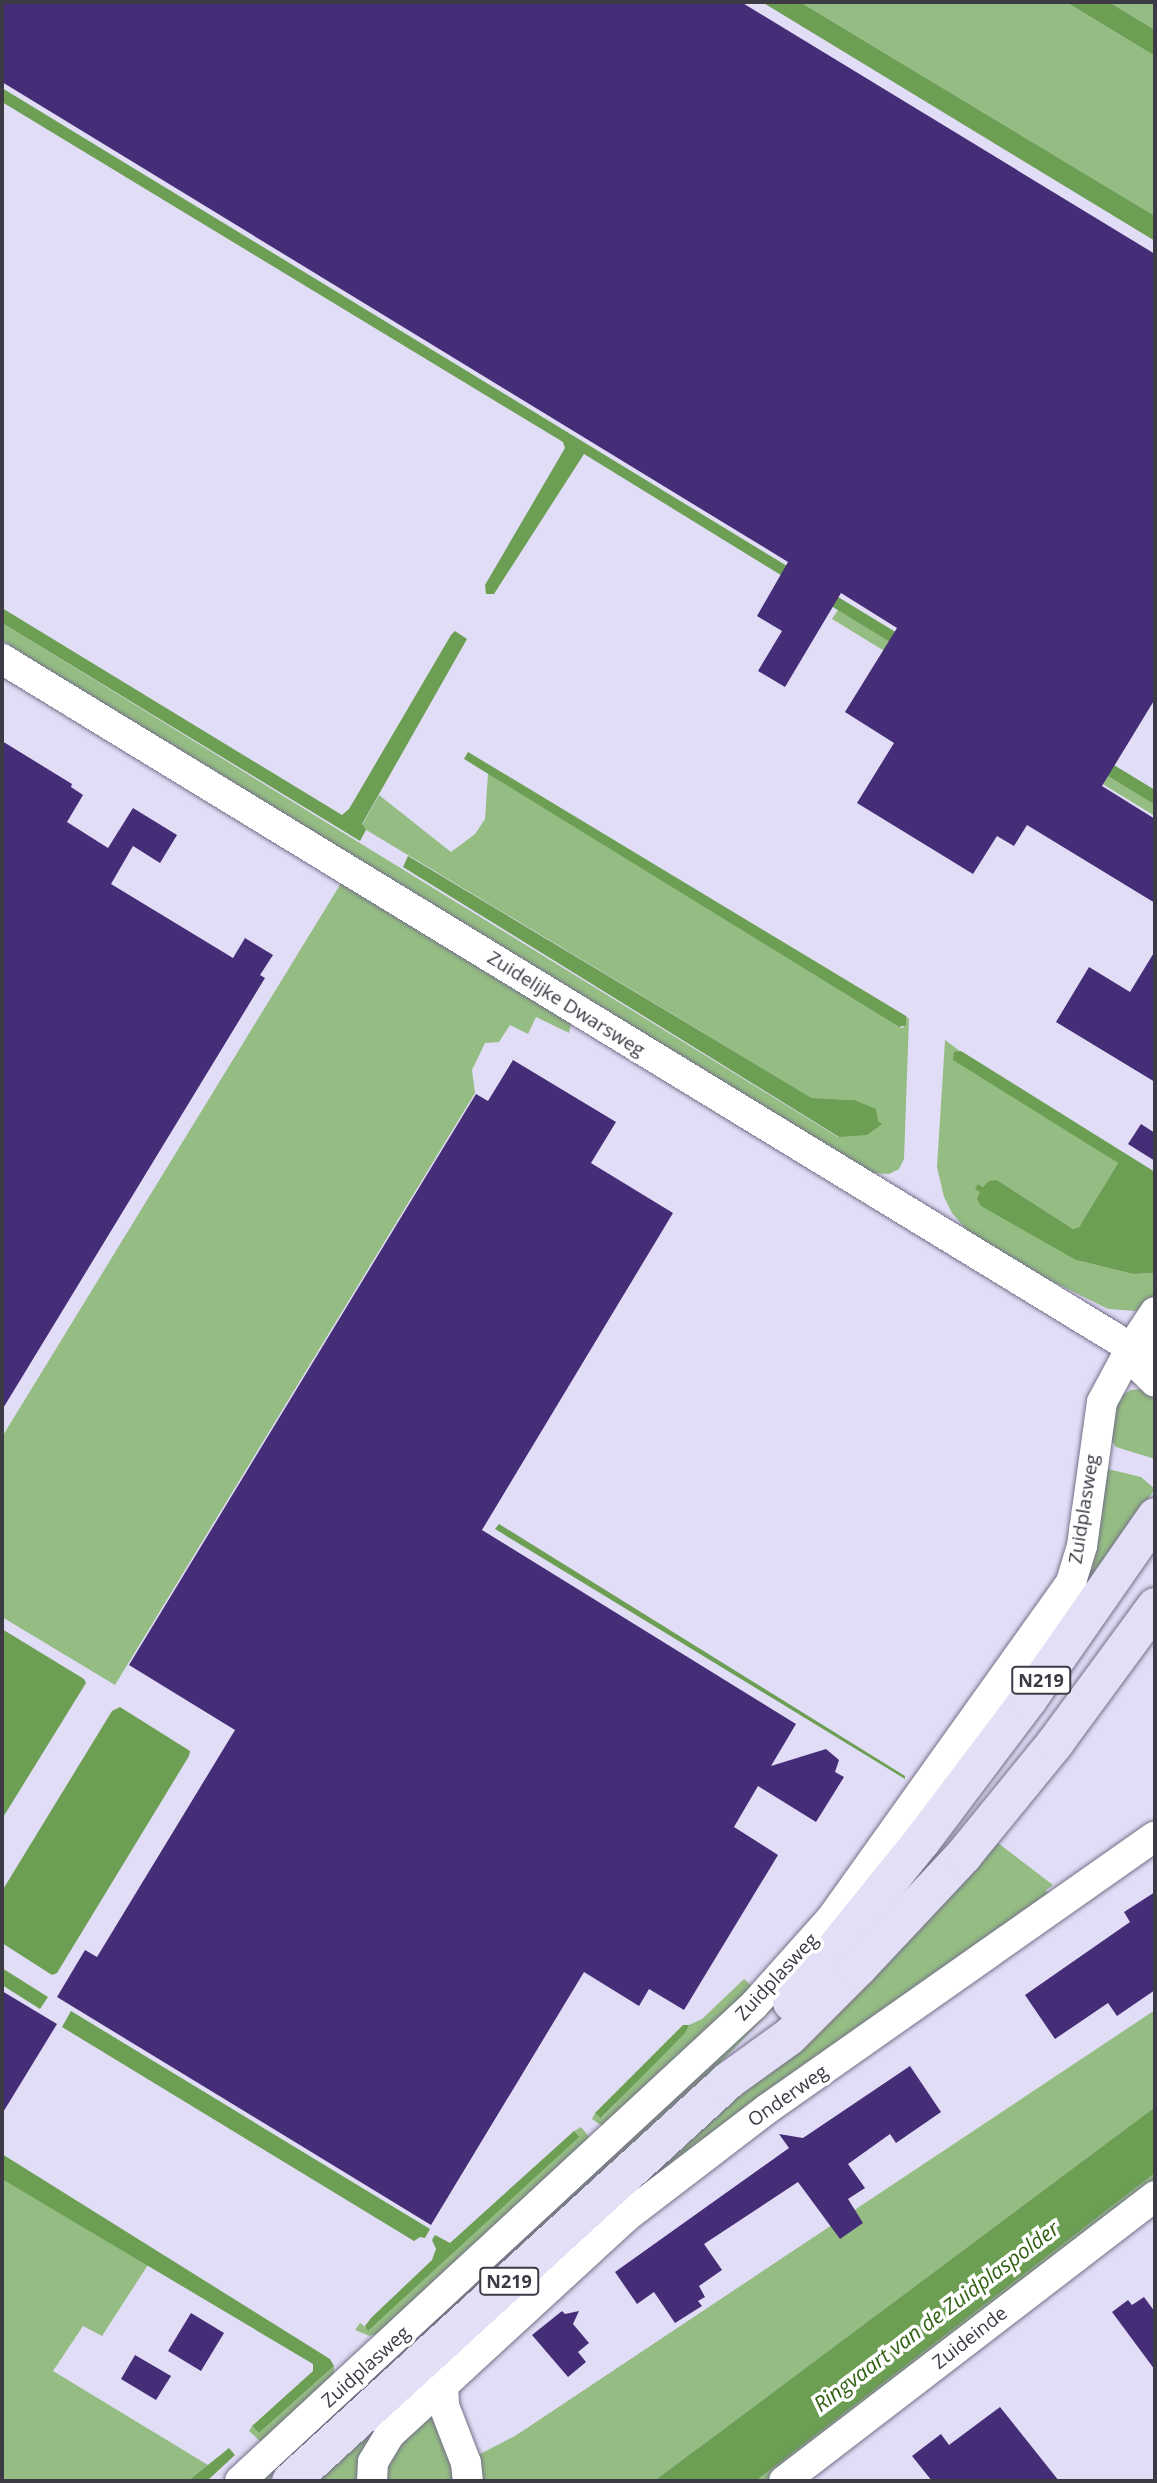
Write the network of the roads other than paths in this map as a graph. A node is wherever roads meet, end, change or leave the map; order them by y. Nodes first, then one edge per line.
1 (2, 659) edge
2 (1155, 1312) edge
3 (1143, 1350) edge
4 (1155, 1382) edge
5 (1155, 1516) edge
6 (1155, 1606) edge
7 (1155, 1836) edge
8 (728, 2080) junction
9 (1155, 2196) edge
10 (443, 2385) junction
11 (240, 2481) edge
12 (290, 2481) edge
13 (372, 2481) edge
14 (468, 2481) edge
15 (784, 2481) edge

1 - 3 street, Zuidelijke Dwarsweg
2 - 3 street, Zuidplasweg
3 - 4 street, Zuidelijke Dwarsweg
3 - 11 street, Zuidplasweg
5 - 8 main road, Zuidplasweg / N219
6 - 8 main road, Zuidplasweg / N219
7 - 10 street, Onderweg
8 - 12 main road, Zuidplasweg / N219
9 - 15 street, Zuideinde
10 - 13 street, Onderweg
10 - 14 street

